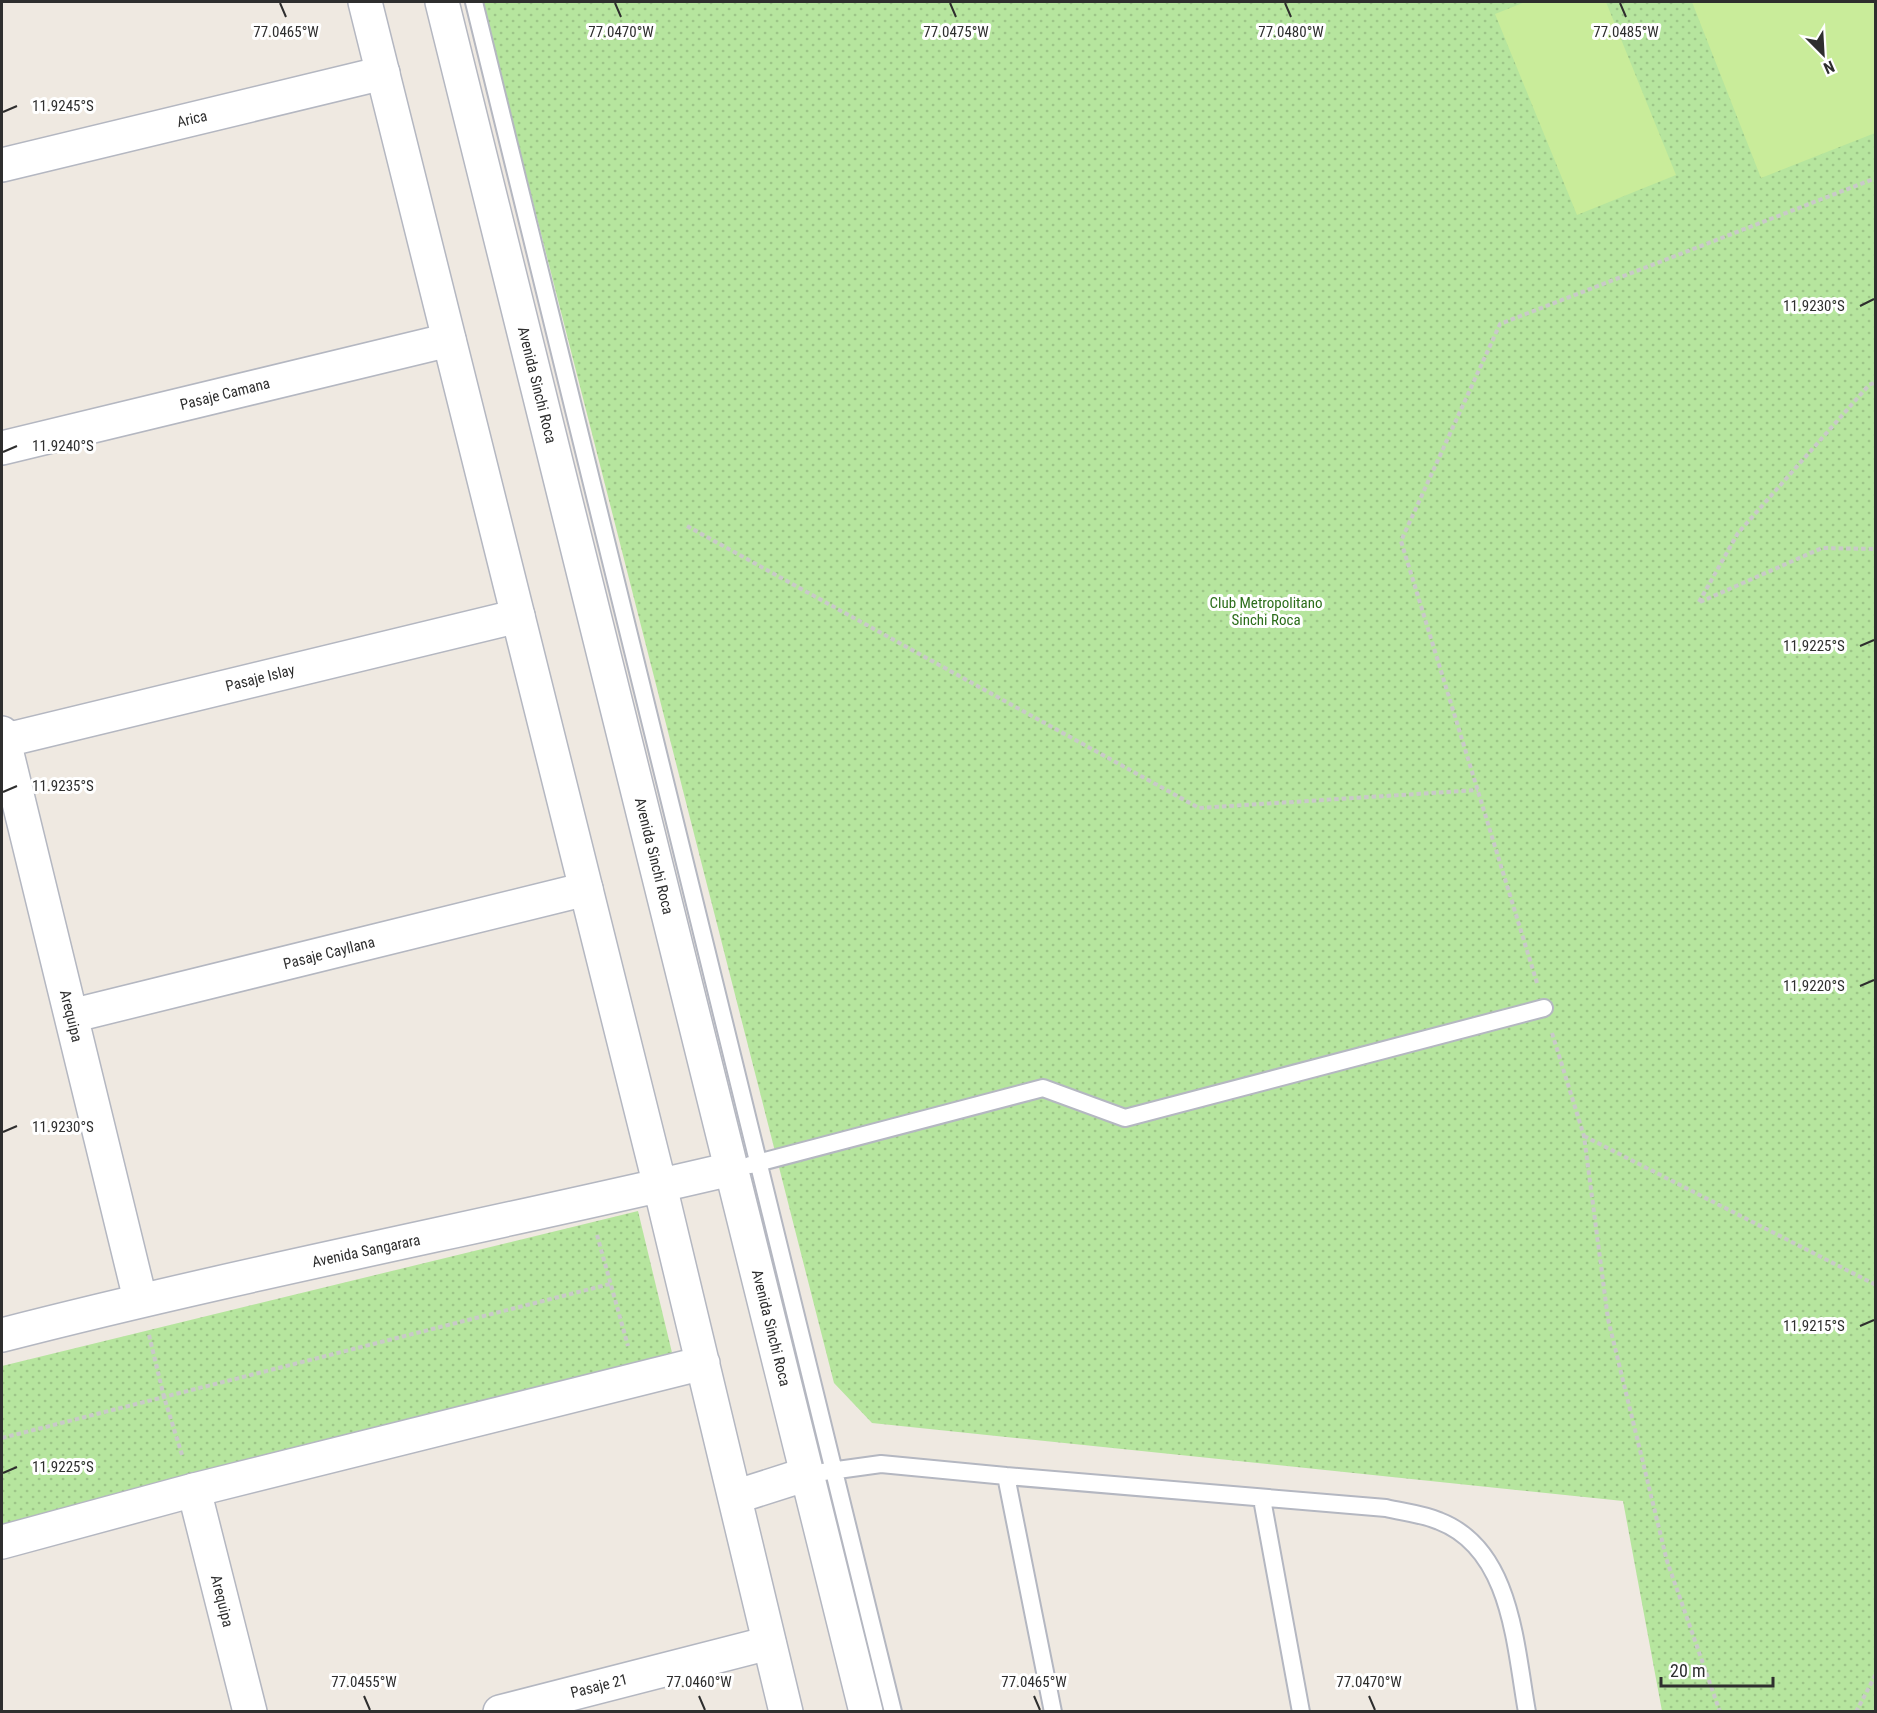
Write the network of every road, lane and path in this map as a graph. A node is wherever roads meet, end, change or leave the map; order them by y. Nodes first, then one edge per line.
1 (365, 2) edge
2 (441, 2) edge
3 (474, 2) edge
4 (383, 73) junction
5 (2, 165) edge
6 (1875, 178) edge
7 (449, 340) junction
8 (1875, 382) edge
9 (566, 441) junction
10 (2, 448) edge
11 (687, 526) dead end
12 (1875, 549) edge
13 (518, 616) junction
14 (2, 738) edge
15 (1478, 790) junction
16 (586, 889) junction
17 (1544, 1008) junction
18 (71, 1016) junction
19 (1584, 1136) junction
20 (745, 1166) junction
21 (660, 1186) junction
22 (588, 1203) junction
23 (610, 1284) junction
24 (1875, 1285) edge
25 (140, 1299) junction
26 (2, 1335) edge
27 (703, 1363) junction
28 (637, 1379) junction
29 (164, 1397) junction
30 (2, 1438) edge
31 (820, 1472) junction
32 (1006, 1476) junction
33 (194, 1490) junction
34 (735, 1497) junction
35 (1262, 1499) junction
36 (2, 1542) edge
37 (769, 1643) junction
38 (1875, 1674) edge
39 (250, 1712) edge
40 (500, 1712) edge
41 (786, 1712) edge
42 (866, 1712) edge
43 (893, 1712) edge
44 (1053, 1712) edge
45 (1301, 1712) edge
46 (1527, 1712) edge
47 (1720, 1712) edge
48 (1856, 1712) edge

1 - 4 street
2 - 9 street, Avenida Sinchi Roca
3 - 9 lane
4 - 5 street, Arica
4 - 7 street
6 - 15 path
7 - 10 street, Pasaje Camana
7 - 13 street
8 - 12 path
9 - 20 street, Avenida Sinchi Roca
11 - 15 path
13 - 14 street, Pasaje Islay
13 - 16 street
14 - 18 street, Arequipa
15 - 17 path
16 - 18 street, Pasaje Cayllana
16 - 21 street
17 - 19 path
17 - 20 lane
18 - 25 street, Arequipa
19 - 24 path
19 - 47 path
20 - 21 street, Avenida Sangarara
20 - 31 street, Avenida Sinchi Roca
21 - 22 street, Avenida Sangarara
21 - 27 street
22 - 23 path
22 - 25 street, Avenida Sangarara
23 - 28 path
23 - 29 path
25 - 26 street, Avenida Sangarara
25 - 29 path
27 - 28 street
27 - 34 street
28 - 33 street
29 - 30 path
29 - 33 path
31 - 32 lane
31 - 34 street
31 - 42 street, Avenida Sinchi Roca
31 - 43 lane
32 - 35 lane
32 - 44 lane
33 - 36 street
33 - 39 street, Arequipa
34 - 37 street
35 - 45 lane
35 - 46 lane
37 - 40 street, Pasaje 21
37 - 41 street
38 - 48 path

